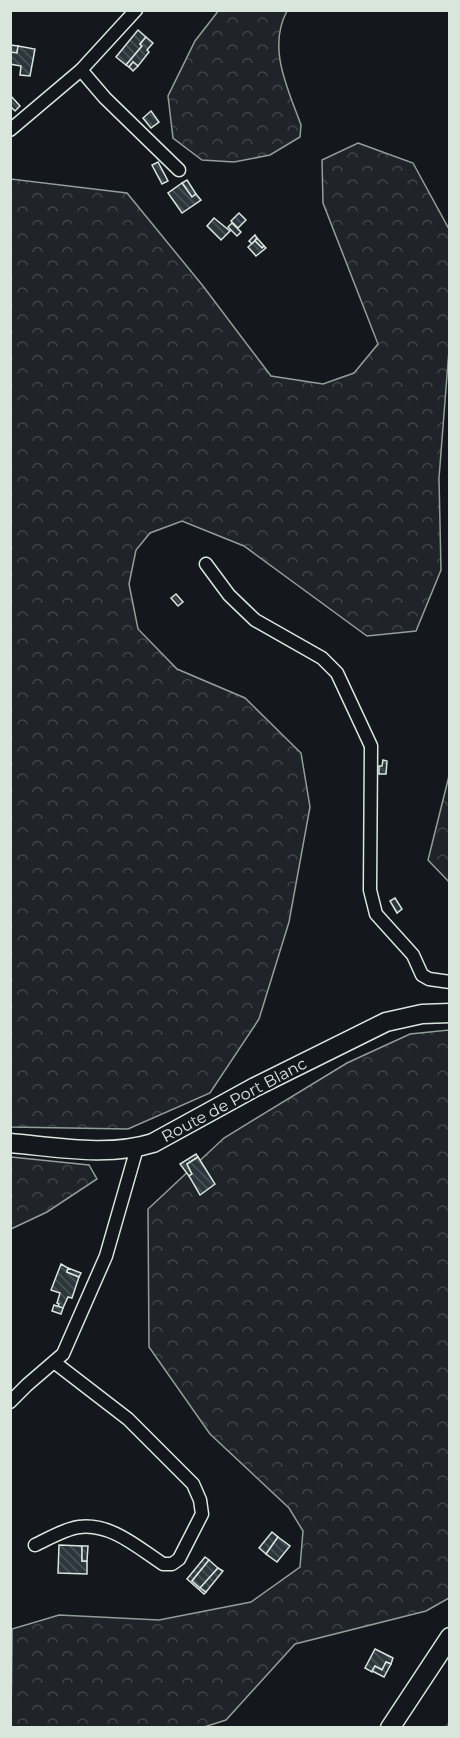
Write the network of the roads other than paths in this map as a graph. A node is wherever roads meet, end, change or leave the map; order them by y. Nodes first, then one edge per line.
1 (136, 10) edge
2 (81, 70) junction
3 (10, 130) edge
4 (179, 170) dead end
5 (206, 564) dead end
6 (450, 982) edge
7 (450, 1013) edge
8 (10, 1143) edge
9 (137, 1148) junction
10 (54, 1362) junction
11 (10, 1402) edge
12 (35, 1545) dead end
13 (450, 1637) edge
14 (390, 1728) edge

1 - 2 street
2 - 3 street
2 - 4 street
5 - 6 street
7 - 9 street, Route de Port Blanc
8 - 9 street, Route de Port Blanc
9 - 10 street
10 - 11 street
10 - 12 street
13 - 14 street

